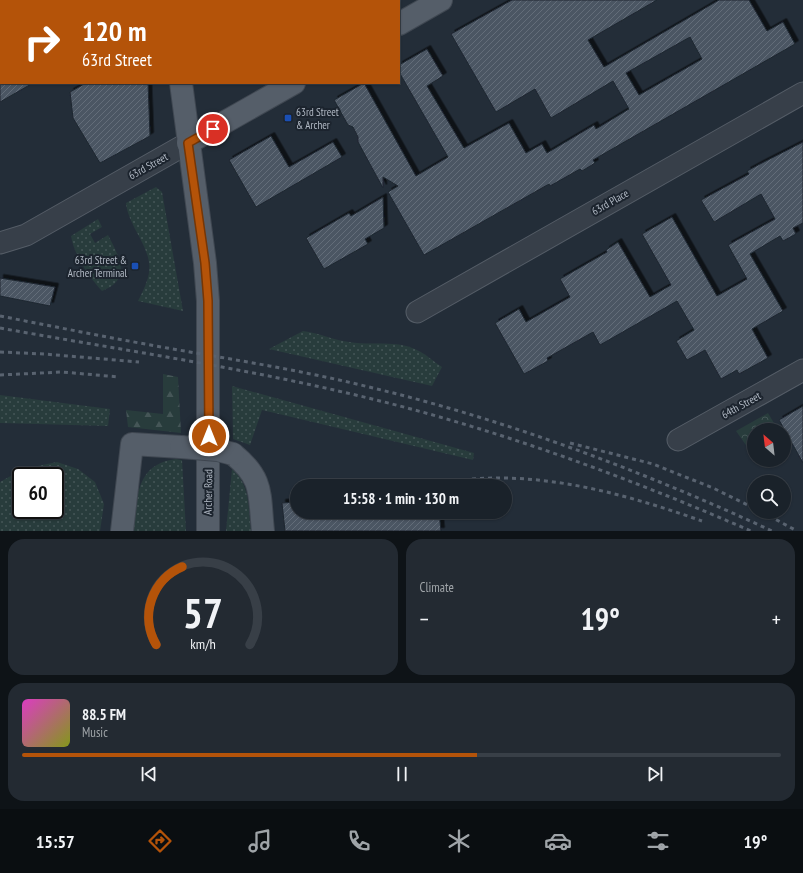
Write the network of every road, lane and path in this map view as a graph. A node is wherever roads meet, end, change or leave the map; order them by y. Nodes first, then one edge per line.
1 (441, 0) edge
2 (400, 23) edge
3 (181, 84) edge
4 (292, 84) edge
5 (803, 93) edge
6 (188, 143) junction
7 (0, 242) edge
8 (417, 312) dead end
9 (803, 370) edge
10 (678, 440) dead end
11 (122, 531) edge
12 (208, 531) edge
13 (263, 531) edge

1 - 2 main road
3 - 6 main road, Archer Road
4 - 6 main road, 63rd Street
5 - 8 street, 63rd Place
6 - 7 street, 63rd Street
6 - 12 main road, Archer Road
9 - 10 street, 64th Street
11 - 13 main road, bridge

